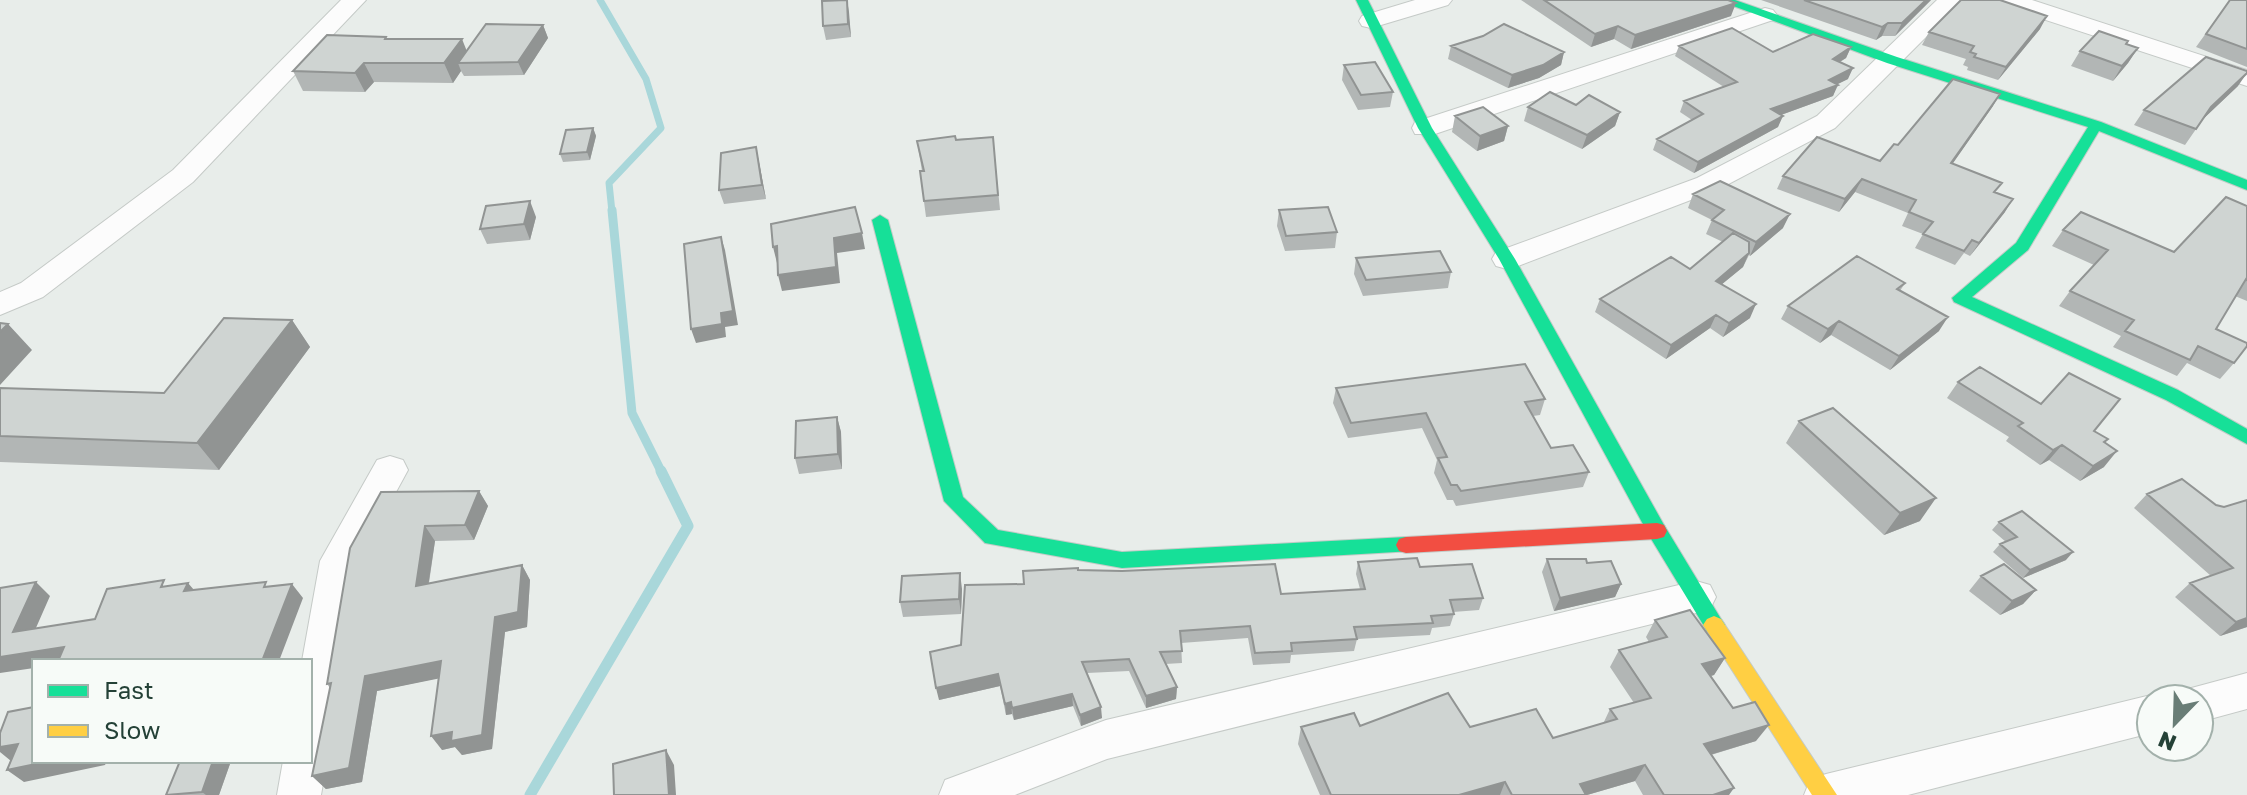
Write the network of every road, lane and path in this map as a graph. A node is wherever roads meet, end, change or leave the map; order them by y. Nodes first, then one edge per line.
1 (354, 0) edge
2 (1440, 0) edge
3 (1723, 0) edge
4 (1951, 0) edge
5 (2008, 0) edge
6 (1367, 10) edge
7 (1765, 15) junction
8 (1892, 60) junction
9 (2247, 78) edge
10 (2096, 125) junction
11 (1425, 128) junction
12 (2247, 185) edge
13 (880, 220) dead end
14 (1507, 259) junction
15 (0, 304) edge
16 (2247, 437) edge
17 (390, 470) dead end
18 (1657, 531) junction
19 (1696, 597) junction
20 (2247, 691) edge
21 (2215, 699) edge
22 (2135, 718) edge
23 (312, 720) edge
24 (305, 763) edge
25 (299, 795) edge
26 (961, 795) edge
27 (1825, 795) edge

1 - 15 street
2 - 6 street
3 - 7 street
4 - 8 street
5 - 9 street
6 - 11 street
7 - 8 street
7 - 11 street
8 - 10 street
8 - 14 street
10 - 12 street
10 - 16 street
11 - 14 street
13 - 18 street
14 - 18 street
17 - 23 street
18 - 19 street
19 - 26 street
19 - 27 street
20 - 21 street
22 - 27 street
24 - 25 street

